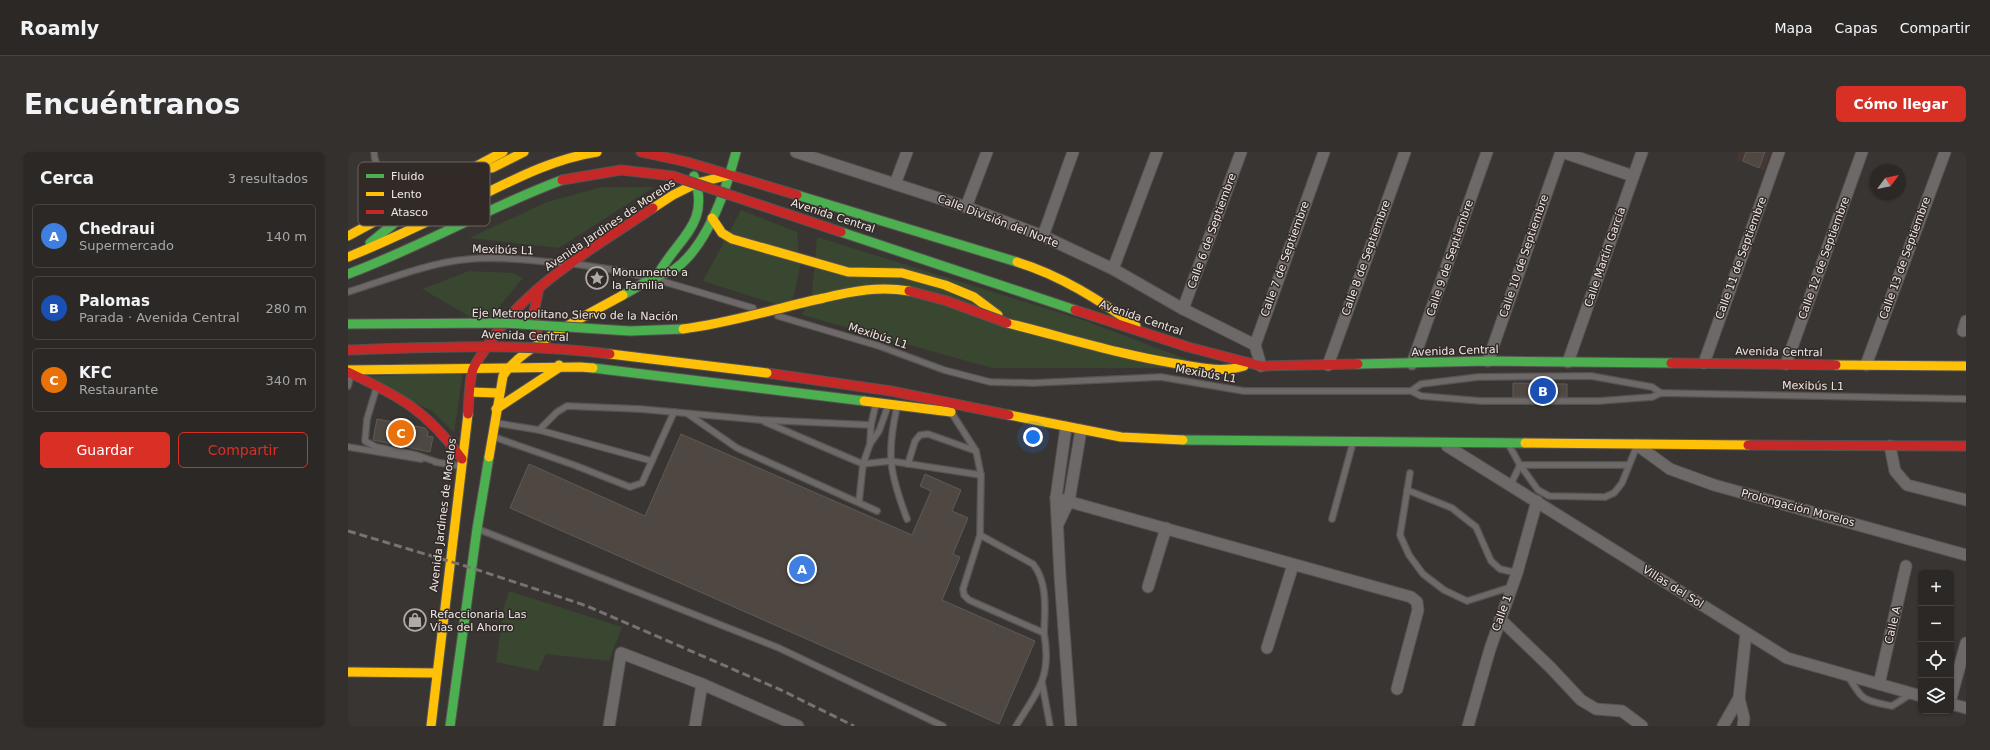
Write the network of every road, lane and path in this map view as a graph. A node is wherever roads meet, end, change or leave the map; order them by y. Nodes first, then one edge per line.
1 (374, 152) edge
2 (503, 152) edge
3 (524, 152) edge
4 (597, 152) edge
5 (641, 152) edge
6 (736, 152) edge
7 (796, 152) edge
8 (907, 152) edge
9 (986, 152) edge
10 (1073, 152) edge
11 (1157, 152) edge
12 (1241, 152) edge
13 (1324, 152) edge
14 (1405, 152) edge
15 (1487, 152) edge
16 (1562, 152) edge
17 (1642, 152) edge
18 (1779, 152) edge
19 (1862, 152) edge
20 (1945, 152) edge
21 (825, 157) edge
22 (376, 162) edge
23 (488, 162) edge
24 (687, 162) junction
25 (490, 166) edge
26 (730, 175) junction
27 (1633, 176) junction
28 (697, 183) junction
29 (895, 184) junction
30 (490, 191) edge
31 (966, 207) junction
32 (490, 211) edge
33 (712, 218) junction
34 (367, 226) edge
35 (390, 226) edge
36 (418, 226) edge
37 (457, 226) edge
38 (348, 236) edge
39 (1043, 236) junction
40 (362, 252) junction
41 (348, 257) edge
42 (570, 264) junction
43 (1113, 269) junction
44 (348, 274) edge
45 (655, 277) junction
46 (539, 288) junction
47 (348, 292) edge
48 (1183, 309) junction
49 (1007, 323) junction
50 (348, 324) edge
51 (1142, 330) junction
52 (540, 344) junction
53 (1254, 345) junction
54 (348, 350) edge
55 (1488, 361) junction
56 (1568, 362) junction
57 (1704, 363) junction
58 (1249, 364) junction
59 (1328, 364) junction
60 (1412, 364) junction
61 (1786, 364) junction
62 (1866, 365) junction
63 (1261, 366) junction
64 (1966, 366) edge
65 (508, 367) junction
66 (560, 367) junction
67 (473, 369) junction
68 (349, 372) edge
69 (348, 386) edge
70 (377, 386) junction
71 (1411, 391) junction
72 (470, 392) junction
73 (1660, 392) junction
74 (498, 393) junction
75 (1966, 399) edge
76 (876, 402) junction
77 (894, 405) junction
78 (496, 409) junction
79 (674, 412) junction
80 (951, 412) junction
81 (688, 414) junction
82 (762, 420) junction
83 (1040, 422) junction
84 (494, 423) junction
85 (871, 425) junction
86 (1066, 427) junction
87 (538, 430) junction
88 (1081, 430) junction
89 (492, 436) junction
90 (1353, 442) junction
91 (1441, 442) junction
92 (1508, 443) junction
93 (870, 444) junction
94 (1637, 445) junction
95 (1890, 446) junction
96 (1966, 446) edge
97 (348, 447) edge
98 (976, 451) junction
99 (652, 460) junction
100 (890, 461) junction
101 (437, 462) junction
102 (461, 463) junction
103 (863, 464) junction
104 (908, 464) junction
105 (1520, 465) junction
106 (1629, 465) junction
107 (1410, 472) dead end
108 (981, 475) junction
109 (1511, 484) junction
110 (1407, 490) junction
111 (1056, 498) junction
112 (1966, 500) edge
113 (1069, 501) junction
114 (1537, 501) junction
115 (859, 502) junction
116 (877, 511) dead end
117 (907, 519) dead end
118 (1332, 519) dead end
119 (1058, 525) junction
120 (1166, 528) junction
121 (477, 529) junction
122 (980, 535) junction
123 (1966, 555) edge
124 (1293, 565) junction
125 (1906, 566) dead end
126 (1517, 573) junction
127 (1148, 587) dead end
128 (1512, 587) junction
129 (1500, 619) junction
130 (1044, 633) junction
131 (1746, 633) junction
132 (1966, 643) edge
133 (1267, 648) dead end
134 (348, 672) edge
135 (437, 673) junction
136 (1848, 676) junction
137 (1042, 682) junction
138 (702, 684) junction
139 (1879, 684) junction
140 (1954, 687) edge
141 (1397, 689) dead end
142 (1916, 694) edge
143 (1739, 698) junction
144 (1954, 705) edge
145 (1966, 708) edge
146 (787, 723) edge
147 (431, 726) edge
148 (450, 726) edge
149 (609, 726) edge
150 (695, 726) edge
151 (798, 726) edge
152 (943, 726) edge
153 (1016, 726) edge
154 (1050, 726) edge
155 (1071, 726) edge
156 (1468, 726) edge
157 (1642, 726) edge
158 (1723, 726) edge
159 (1743, 726) edge

1 - 22 lane
2 - 23 main road
3 - 25 main road
4 - 30 main road
5 - 24 main road
6 - 26 main road
7 - 21 street, Calle División del Norte
8 - 29 street
9 - 31 street
10 - 39 street
11 - 43 street
12 - 48 street, Calle 6 de Septiembre
13 - 53 street, Calle 7 de Septiembre
14 - 59 street, Calle 8 de Septiembre
15 - 60 street, Calle 9 de Septiembre
16 - 27 street
16 - 55 street, Calle 10 de Septiembre
17 - 27 street, Calle Martín García
18 - 57 street, Calle 11 de Septiembre
19 - 61 street, Calle 12 de Septiembre
20 - 62 street, Calle 13 de Septiembre
21 - 29 street, Calle División del Norte
24 - 26 main road
24 - 28 main road
26 - 28 main road, Avenida Jardines de Morelos
26 - 33 main road
26 - 51 main road
27 - 56 street, Calle Martín García
28 - 42 main road, Avenida Jardines de Morelos
28 - 45 main road
29 - 31 street, Calle División del Norte
31 - 39 street, Calle División del Norte
32 - 51 main road, Avenida Central, bridge
33 - 45 main road
33 - 49 main road
34 - 38 main road
35 - 40 main road
36 - 40 main road
37 - 44 main road, Avenida Central, bridge
39 - 43 street, Calle División del Norte
40 - 41 main road
42 - 45 lane, Mexibús L1
42 - 46 main road, Avenida Jardines de Morelos
42 - 47 lane, Mexibús L1
43 - 48 street, Calle División del Norte
45 - 52 main road
45 - 71 lane, Mexibús L1
46 - 52 main road
46 - 67 main road, Avenida Jardines de Morelos
48 - 53 street, Calle División del Norte
49 - 50 main road, Eje Metropolitano Siervo de la Nación, bridge
49 - 58 main road, Eje Metropolitano Siervo de la Nación
51 - 58 main road, Avenida Central
52 - 65 main road
52 - 66 main road
53 - 63 street
54 - 83 main road, Avenida Central, bridge
55 - 56 main road, Avenida Central
55 - 60 main road, Avenida Central
56 - 57 main road, Avenida Central
57 - 61 main road, Avenida Central
58 - 63 main road, Avenida Central
59 - 60 main road, Avenida Central
59 - 63 main road, Avenida Central
61 - 62 main road, Avenida Central
62 - 64 main road, Avenida Central
65 - 66 main road
65 - 67 main road
65 - 74 main road
66 - 76 main road
66 - 78 main road
67 - 68 main road
67 - 72 main road, Avenida Jardines de Morelos
68 - 69 lane
68 - 70 main road
70 - 101 lane
70 - 102 main road
71 - 73 lane, Mexibús L1
71 - 73 lane, Mexibús L1
72 - 74 main road
72 - 102 main road, Avenida Jardines de Morelos
73 - 75 lane, Mexibús L1
74 - 78 main road
76 - 77 main road
76 - 85 lane
77 - 80 main road
77 - 93 lane
77 - 100 lane
78 - 84 main road
79 - 81 lane
79 - 87 lane
79 - 99 lane
80 - 83 main road
80 - 98 lane
81 - 82 lane
81 - 115 lane
82 - 85 lane
82 - 103 lane
83 - 86 main road, Avenida Central
84 - 87 lane
84 - 89 main road
85 - 93 lane
86 - 88 main road, Avenida Central
86 - 111 street
87 - 99 lane
88 - 90 main road, Avenida Central
88 - 113 street
89 - 99 lane
89 - 121 main road
90 - 91 main road, Avenida Central
90 - 118 lane
91 - 92 main road, Avenida Central
91 - 109 street, Villas del Sol
92 - 94 main road, Avenida Central
92 - 105 lane
93 - 103 lane
94 - 95 main road, Avenida Central
94 - 106 lane
94 - 123 street, Prolongación Morelos
95 - 96 main road, Avenida Central
95 - 112 street
97 - 101 lane
98 - 104 lane
98 - 108 lane
100 - 103 lane
100 - 104 lane
100 - 117 lane
101 - 102 lane
102 - 135 main road, Avenida Jardines de Morelos
103 - 115 lane
104 - 108 lane
105 - 106 lane
105 - 106 lane
105 - 109 lane
107 - 110 lane
108 - 122 lane
109 - 114 street, Villas del Sol
110 - 126 lane
110 - 128 lane
111 - 113 street
111 - 119 street
113 - 119 street
113 - 120 street
114 - 126 street, Calle 1
114 - 131 street, Villas del Sol
115 - 116 lane
119 - 155 street
120 - 124 street
120 - 127 street
121 - 148 main road
121 - 152 lane
122 - 130 lane
122 - 130 lane
124 - 133 street
124 - 141 street
125 - 139 street, Calle A
126 - 128 street, Calle 1
128 - 129 street, Calle 1
129 - 156 street, Calle 1
129 - 157 street
130 - 137 lane
131 - 136 street, Villas del Sol
131 - 143 street
132 - 140 street
134 - 135 main road
135 - 147 main road, Avenida Jardines de Morelos
136 - 139 street, Villas del Sol
136 - 142 lane
137 - 153 lane
137 - 154 lane
138 - 146 street
138 - 149 street
138 - 150 street
139 - 142 street, Villas del Sol
143 - 158 street
143 - 159 street
144 - 145 street
146 - 151 street

